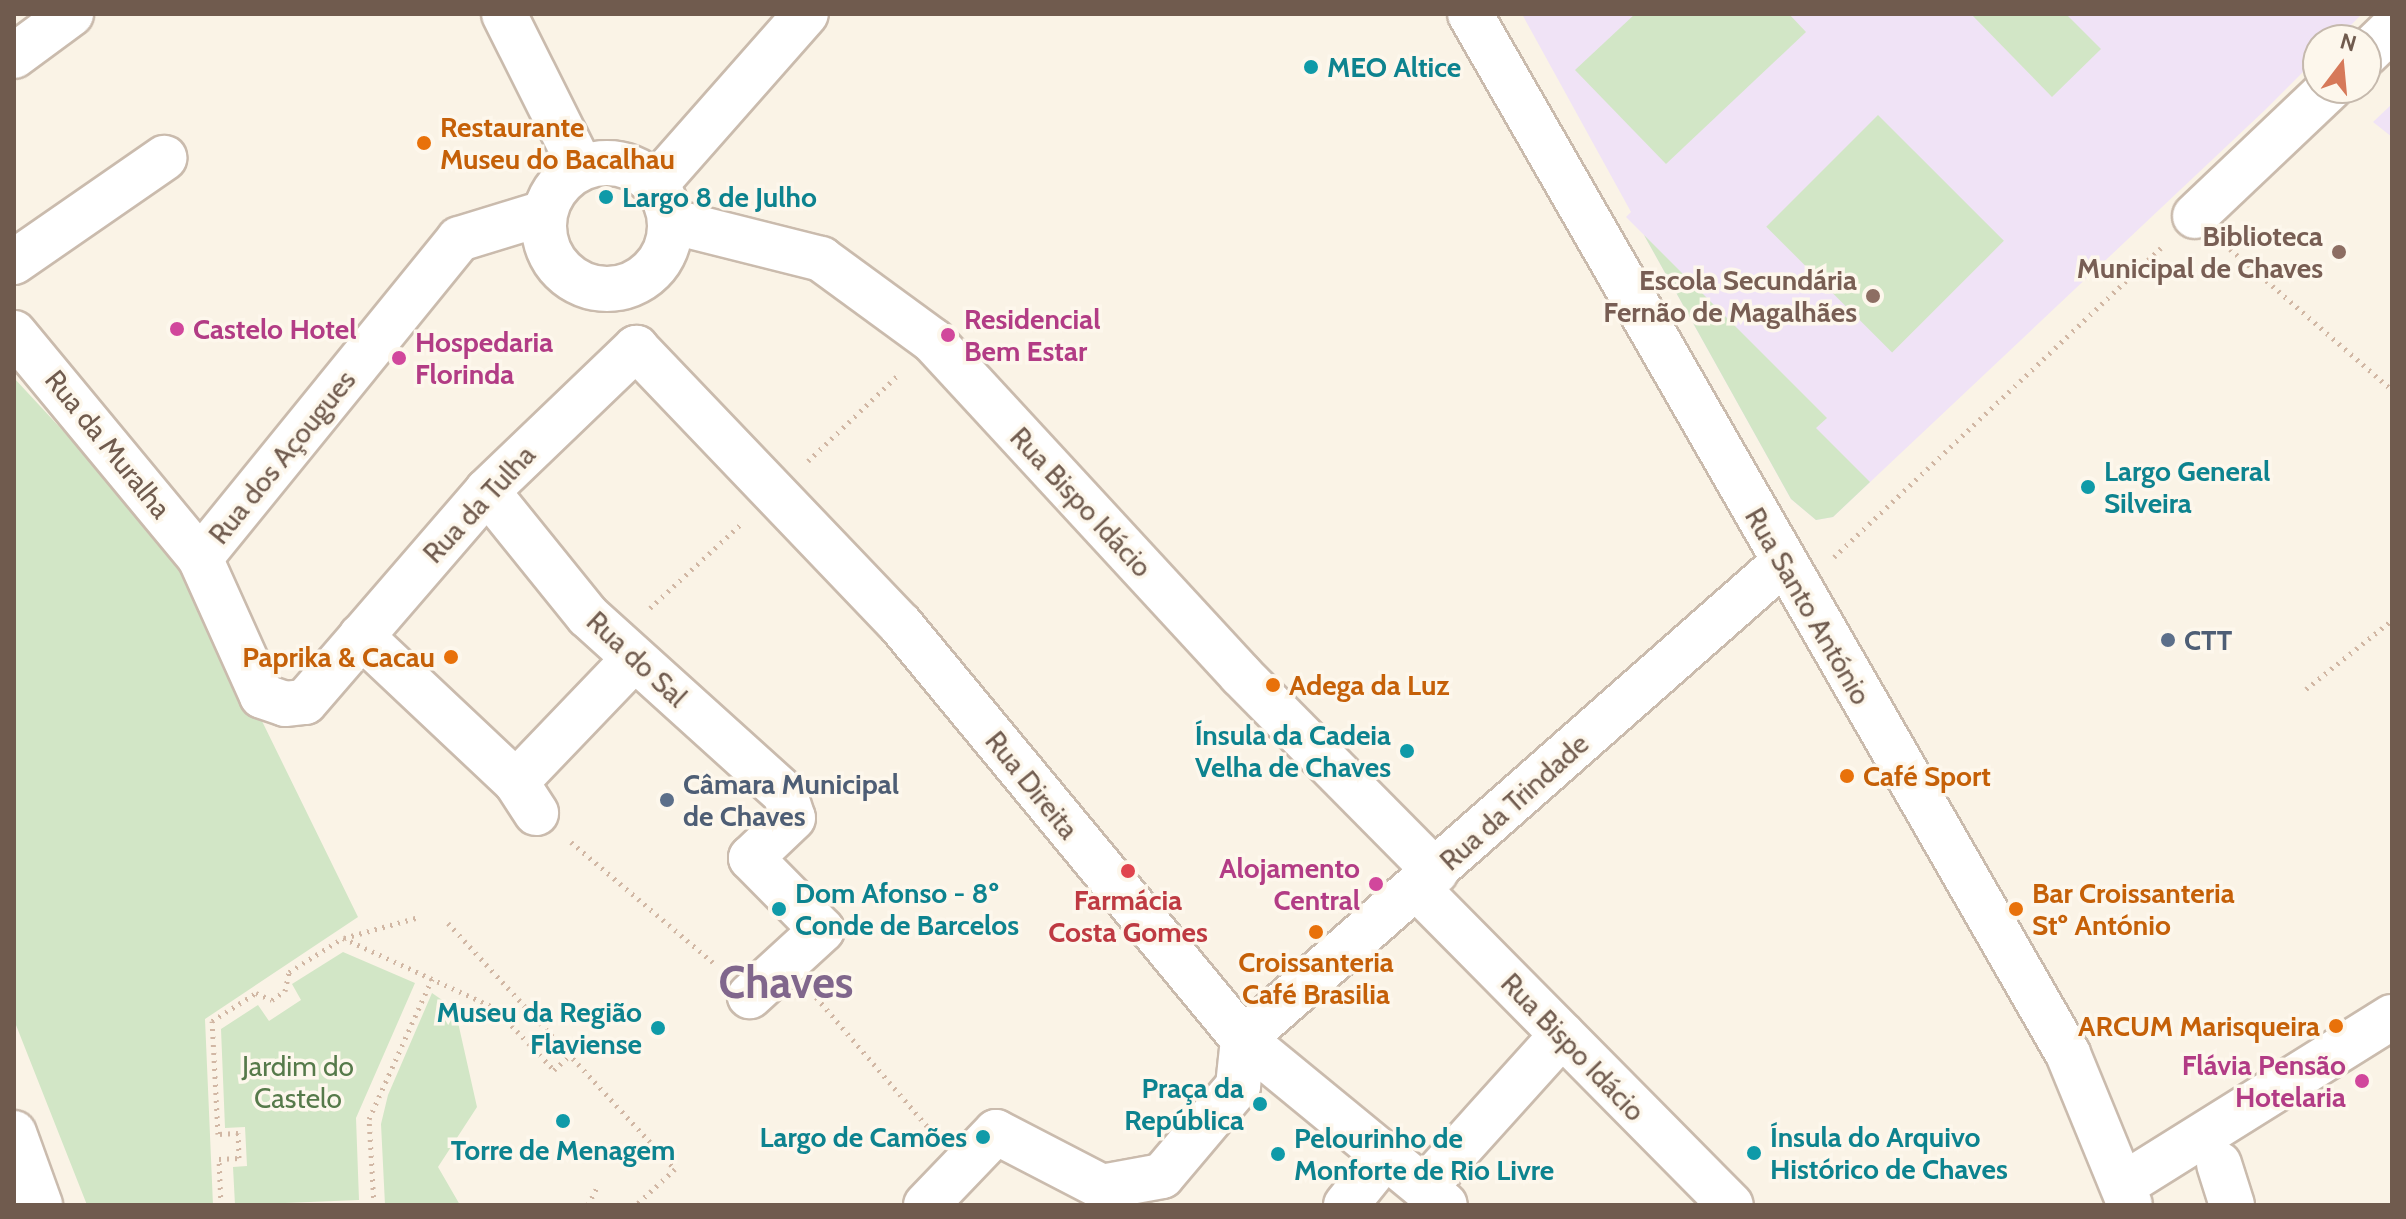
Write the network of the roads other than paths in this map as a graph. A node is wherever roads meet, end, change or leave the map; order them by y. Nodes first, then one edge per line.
1 (71, 14) edge
2 (504, 14) edge
3 (806, 14) edge
4 (1470, 14) edge
5 (14, 56) edge
6 (2313, 104) edge
7 (164, 158) dead end
8 (581, 168) junction
9 (662, 203) junction
10 (544, 213) junction
11 (2195, 216) road end
12 (14, 262) edge
13 (631, 285) junction
14 (14, 333) edge
15 (636, 348) junction
16 (487, 491) junction
17 (200, 558) junction
18 (1790, 577) junction
19 (361, 636) junction
20 (634, 659) junction
21 (285, 704) joint
22 (1426, 880) junction
23 (750, 996) road end
24 (2392, 1017) edge
25 (1562, 1035) junction
26 (1243, 1039) junction
27 (14, 1133) edge
28 (1387, 1154) junction
29 (2127, 1195) edge
30 (1435, 1196) edge
31 (40, 1205) edge
32 (926, 1205) edge
33 (1346, 1205) edge
34 (1731, 1205) edge

1 - 5 street
2 - 8 street
3 - 9 street
4 - 18 street, Rua Santo António
6 - 11 street
7 - 12 street
8 - 9 street
8 - 10 street
9 - 13 street
9 - 22 street, Rua Bispo Idácio
10 - 13 street
10 - 17 street, Rua dos Açougues
13 - 15 street
14 - 17 street, Rua da Muralha
15 - 16 street, Rua da Tulha
15 - 26 street, Rua Direita
16 - 19 street, Rua da Tulha
16 - 20 street, Rua do Sal
17 - 21 street, Rua da Muralha
18 - 22 street, Rua da Trindade
18 - 29 street, Rua Santo António
19 - 20 street
19 - 21 street, Rua da Tulha
20 - 23 street, Rua do Sal
22 - 25 street, Rua Bispo Idácio
22 - 26 street, Rua da Trindade
24 - 29 street
25 - 30 street
25 - 34 street, Rua Bispo Idácio
26 - 28 street, Rua Direita
26 - 32 street
27 - 31 street
28 - 30 street, Rua Direita
28 - 33 street

